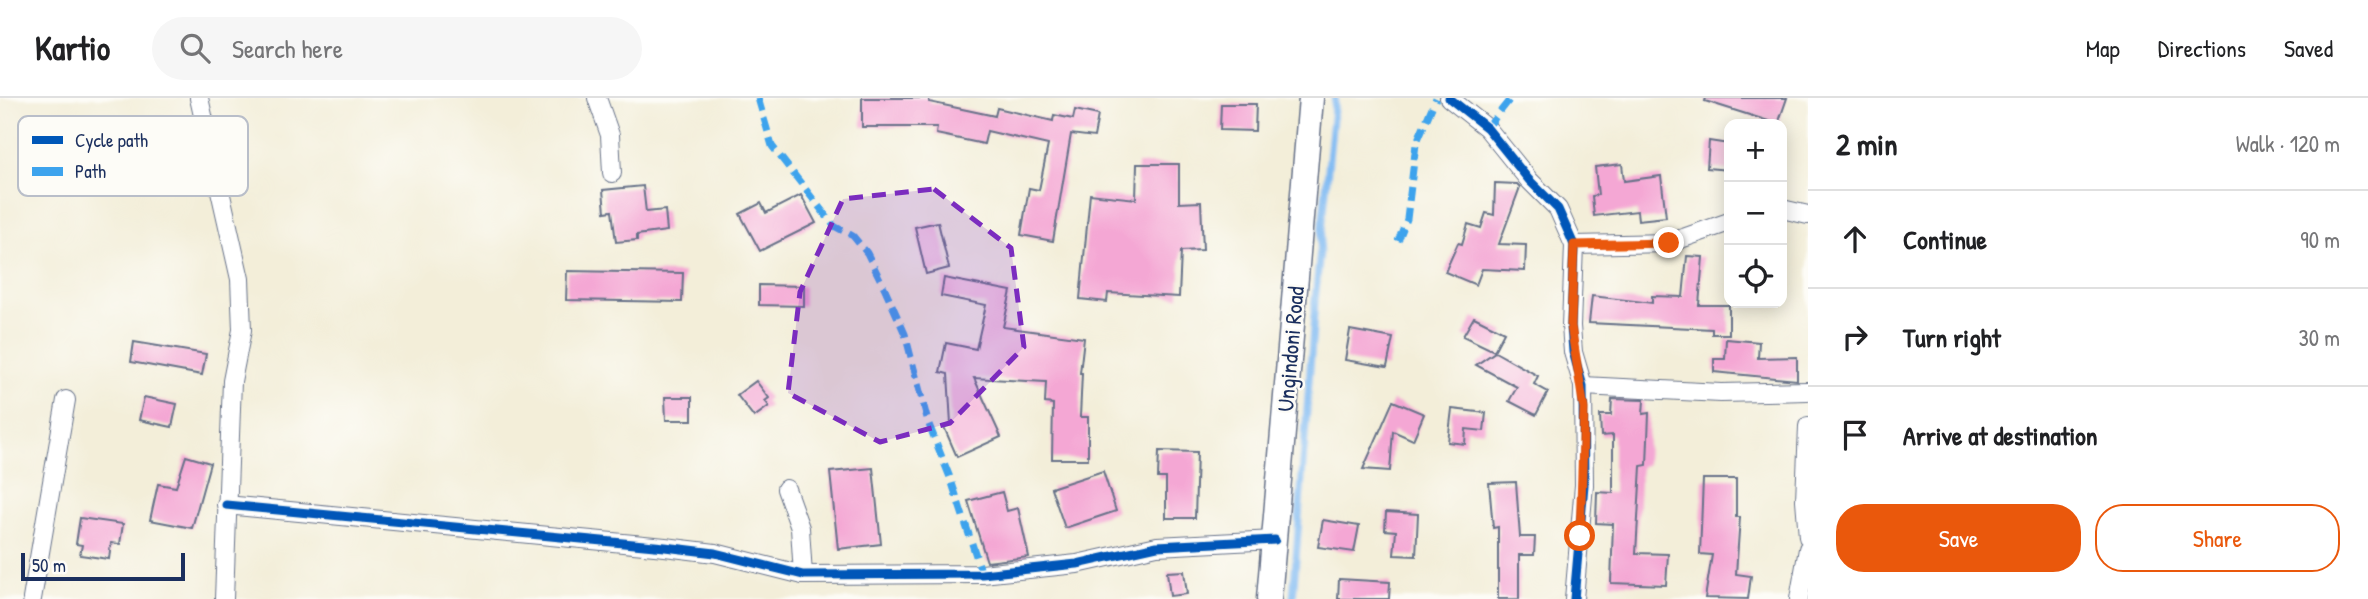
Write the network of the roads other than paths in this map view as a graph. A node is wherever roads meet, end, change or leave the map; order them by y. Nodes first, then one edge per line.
1 (199, 98) edge
2 (597, 98) edge
3 (1311, 98) edge
4 (1449, 98) edge
5 (203, 116) edge
6 (612, 173) dead end
7 (221, 196) edge
8 (1787, 210) edge
9 (1808, 215) edge
10 (1724, 224) edge
11 (1574, 245) junction
12 (1583, 386) junction
13 (1808, 391) edge
14 (66, 400) dead end
15 (1808, 426) edge
16 (786, 489) dead end
17 (226, 505) junction
18 (1808, 537) edge
19 (1275, 540) junction
20 (1808, 549) edge
21 (803, 575) junction
22 (32, 599) edge
23 (224, 599) edge
24 (1269, 599) edge
25 (1574, 599) edge
26 (1799, 599) edge

1 - 5 street
2 - 6 street
3 - 19 main road, Ungindoni Road
4 - 11 street
7 - 17 street
8 - 9 street
10 - 11 street
11 - 12 street
12 - 13 street
12 - 25 street
14 - 22 street
15 - 18 street
16 - 21 street
17 - 21 street
17 - 23 street
19 - 21 street
19 - 24 main road, Ungindoni Road
20 - 26 street

